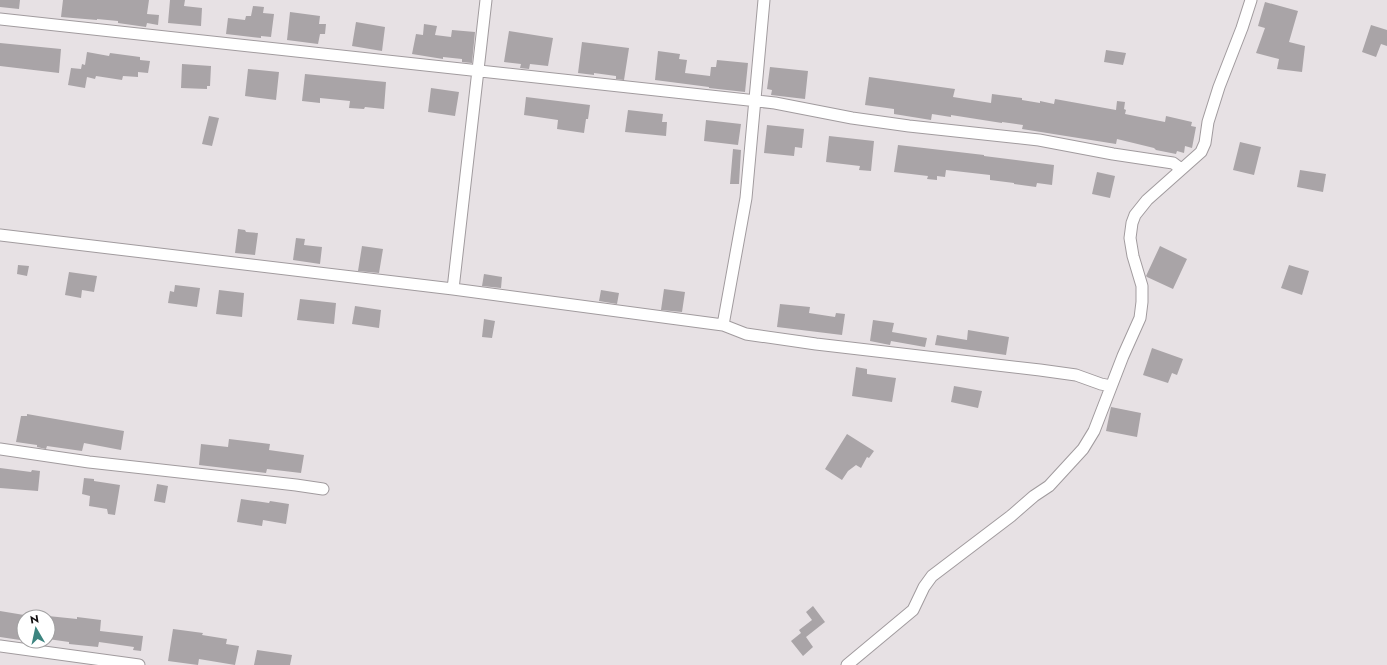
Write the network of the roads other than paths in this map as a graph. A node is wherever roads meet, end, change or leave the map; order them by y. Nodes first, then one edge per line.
1 (486, 0) edge
2 (764, 0) edge
3 (1251, 0) edge
4 (0, 19) edge
5 (478, 70) junction
6 (755, 101) junction
7 (1178, 167) junction
8 (0, 236) edge
9 (452, 289) junction
10 (723, 325) junction
11 (1111, 386) junction
12 (0, 449) edge
13 (323, 489) dead end
14 (0, 646) edge
15 (139, 665) edge
16 (847, 665) edge

1 - 5 street
2 - 6 street
3 - 7 street
4 - 5 street
5 - 6 street
5 - 9 street
6 - 7 street
6 - 10 street
7 - 11 street
8 - 9 street
9 - 10 street
10 - 11 street
11 - 16 street
12 - 13 street
14 - 15 street

